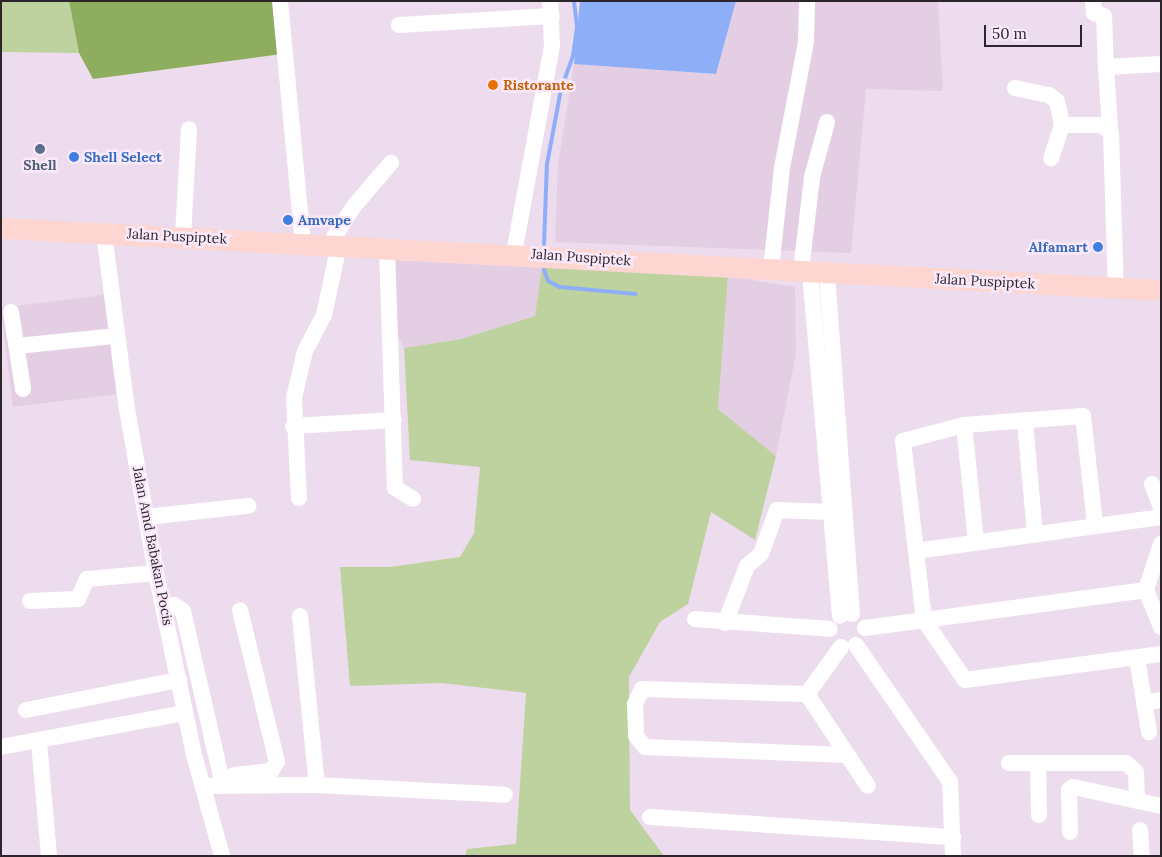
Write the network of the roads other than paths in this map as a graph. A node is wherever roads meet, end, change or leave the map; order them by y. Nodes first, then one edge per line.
1 (280, 1) edge
2 (807, 1) edge
3 (1093, 1) edge
4 (551, 9) edge
5 (399, 25) dead end
6 (1161, 64) edge
7 (1106, 67) junction
8 (1015, 88) dead end
9 (828, 122) dead end
10 (1062, 125) junction
11 (189, 129) dead end
12 (1110, 129) junction
13 (1051, 158) dead end
14 (391, 163) dead end
15 (1, 228) edge
16 (104, 233) junction
17 (183, 236) junction
18 (303, 244) junction
19 (334, 245) junction
20 (387, 249) junction
21 (514, 253) junction
22 (771, 269) junction
23 (813, 272) junction
24 (1116, 288) junction
25 (1161, 290) edge
26 (11, 312) dead end
27 (116, 336) junction
28 (17, 346) junction
29 (22, 389) dead end
30 (394, 420) junction
31 (1025, 422) junction
32 (964, 425) junction
33 (293, 426) junction
34 (831, 432) junction
35 (1152, 484) dead end
36 (299, 498) dead end
37 (413, 499) dead end
38 (248, 506) dead end
39 (1161, 508) edge
40 (831, 512) junction
41 (146, 517) junction
42 (1161, 517) edge
43 (1095, 524) junction
44 (1035, 533) junction
45 (976, 542) junction
46 (1161, 544) edge
47 (916, 551) junction
48 (156, 572) junction
49 (1146, 590) junction
50 (30, 602) dead end
51 (165, 608) junction
52 (240, 610) dead end
53 (300, 616) dead end
54 (695, 620) dead end
55 (841, 620) junction
56 (924, 620) junction
57 (725, 623) junction
58 (1161, 627) edge
59 (865, 628) junction
60 (849, 646) junction
61 (1161, 654) edge
62 (1137, 658) junction
63 (179, 680) junction
64 (807, 694) junction
65 (1161, 700) edge
66 (1144, 703) junction
67 (26, 710) dead end
68 (185, 713) junction
69 (1149, 732) dead end
70 (40, 742) junction
71 (1, 747) edge
72 (847, 754) junction
73 (1010, 763) dead end
74 (1038, 764) junction
75 (220, 776) junction
76 (203, 782) junction
77 (317, 785) junction
78 (868, 786) dead end
79 (505, 795) dead end
80 (1137, 800) junction
81 (1161, 806) edge
82 (1039, 815) dead end
83 (650, 817) dead end
84 (1140, 830) dead end
85 (1070, 832) dead end
86 (953, 837) junction
87 (48, 856) edge
88 (222, 856) edge
89 (953, 856) edge
90 (1142, 856) edge

1 - 18 street
2 - 22 street
3 - 7 street
4 - 5 street
4 - 21 street
6 - 7 street
7 - 12 street
8 - 10 street
9 - 23 street
10 - 12 street
10 - 13 street
11 - 17 street
12 - 24 street
14 - 19 street
15 - 16 main road, Jalan Puspiptek
16 - 17 main road, Jalan Puspiptek
16 - 27 street, Jalan Amd Babakan Pocis
17 - 18 main road, Jalan Puspiptek
18 - 19 main road, Jalan Puspiptek
19 - 20 main road, Jalan Puspiptek
19 - 33 street
20 - 21 main road, Jalan Puspiptek
20 - 30 street
21 - 22 main road, Jalan Puspiptek
22 - 23 main road, Jalan Puspiptek
23 - 24 main road, Jalan Puspiptek
23 - 34 street
24 - 25 main road, Jalan Puspiptek
26 - 28 street
27 - 28 street
27 - 41 street, Jalan Amd Babakan Pocis
28 - 29 street
30 - 33 street
30 - 37 street
31 - 32 street
31 - 43 street
31 - 44 street
32 - 45 street
32 - 47 street
33 - 36 street
34 - 40 street
34 - 55 street
35 - 39 street
38 - 41 street
40 - 55 street
40 - 57 street
41 - 48 street, Jalan Amd Babakan Pocis
42 - 43 street
43 - 44 street
44 - 45 street
45 - 47 street
46 - 49 street
47 - 56 street
48 - 50 street
48 - 51 street, Jalan Amd Babakan Pocis
49 - 56 street
49 - 58 street
51 - 63 street, Jalan Amd Babakan Pocis
51 - 75 street
52 - 75 street
53 - 77 street
54 - 57 street
55 - 57 street
55 - 59 street
55 - 60 street
56 - 59 street
56 - 62 street
59 - 60 street
60 - 64 street
60 - 86 street
61 - 62 street
62 - 66 street
63 - 67 street
63 - 68 street, Jalan Amd Babakan Pocis
64 - 72 street
64 - 72 street
65 - 66 street
66 - 69 street
68 - 70 street
68 - 76 street, Jalan Amd Babakan Pocis
70 - 71 street
70 - 87 street
72 - 78 street
73 - 74 street
74 - 80 street
74 - 82 street
75 - 76 street
76 - 77 street
76 - 88 street, Jalan Amd Babakan Pocis
77 - 79 street
80 - 81 street
80 - 85 street
83 - 86 street
84 - 90 street
86 - 89 street

